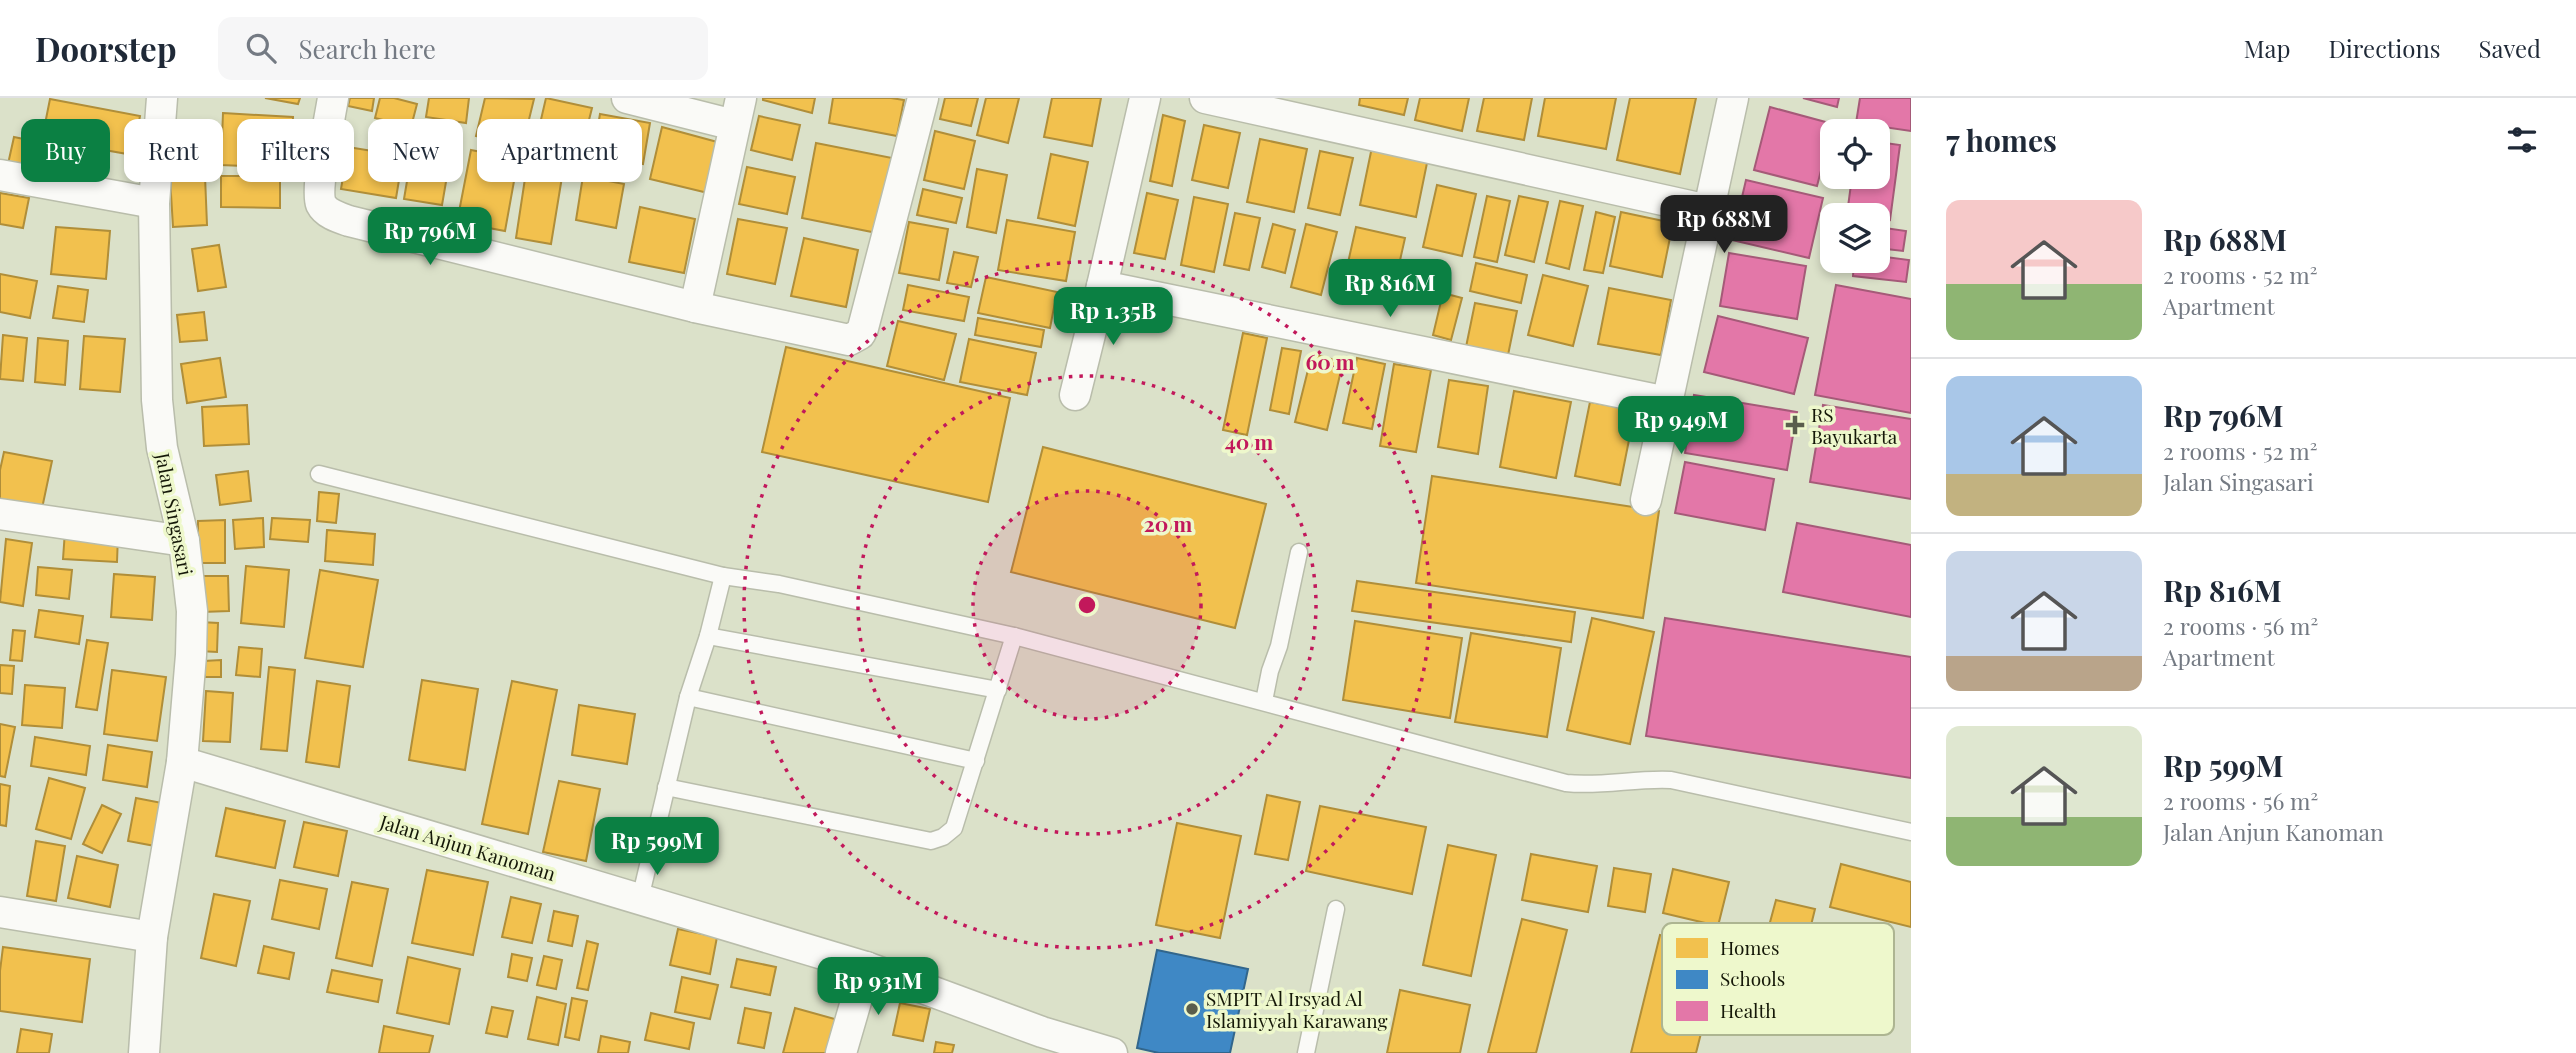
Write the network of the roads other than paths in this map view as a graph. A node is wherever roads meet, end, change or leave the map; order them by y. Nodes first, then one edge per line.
1 (162, 98) edge
2 (333, 98) edge
3 (627, 98) edge
4 (923, 98) edge
5 (1145, 98) edge
6 (1205, 98) edge
7 (1733, 98) edge
8 (738, 112) edge
9 (0, 175) edge
10 (153, 202) junction
11 (1708, 210) junction
12 (1102, 286) junction
13 (695, 307) junction
14 (1075, 395) dead end
15 (1667, 402) junction
16 (319, 474) dead end
17 (1646, 500) dead end
18 (0, 514) edge
19 (184, 541) junction
20 (1299, 552) dead end
21 (723, 576) junction
22 (708, 636) junction
23 (1014, 636) junction
24 (998, 690) junction
25 (688, 697) junction
26 (1264, 701) junction
27 (976, 761) junction
28 (182, 762) junction
29 (666, 787) junction
30 (1911, 832) edge
31 (640, 899) junction
32 (1336, 909) dead end
33 (0, 912) edge
34 (152, 937) junction
35 (866, 967) junction
36 (1039, 1042) edge
37 (144, 1053) edge
38 (841, 1053) edge
39 (1112, 1053) edge
40 (1306, 1053) edge

1 - 10 street, Jalan Singasari
2 - 13 street
3 - 8 street
4 - 13 street
5 - 12 street
6 - 11 street
7 - 11 street
8 - 13 street
9 - 10 street
10 - 19 street, Jalan Singasari
11 - 15 street
12 - 14 street
12 - 15 street
15 - 17 street
16 - 21 lane
18 - 19 street
19 - 28 street, Jalan Singasari
20 - 26 lane
21 - 22 lane
21 - 23 lane
22 - 24 lane
22 - 25 lane
23 - 24 lane
23 - 26 lane
24 - 27 lane
25 - 27 lane
25 - 29 lane
26 - 30 lane
27 - 29 lane
28 - 31 street, Jalan Anjun Kanoman
28 - 34 street, Jalan Singasari
29 - 31 lane
31 - 35 street, Jalan Anjun Kanoman
32 - 40 lane
33 - 34 street
34 - 37 street, Jalan Singasari
35 - 36 street, Jalan Anjun Kanoman
35 - 38 street
36 - 39 street, Jalan Anjun Kanoman

